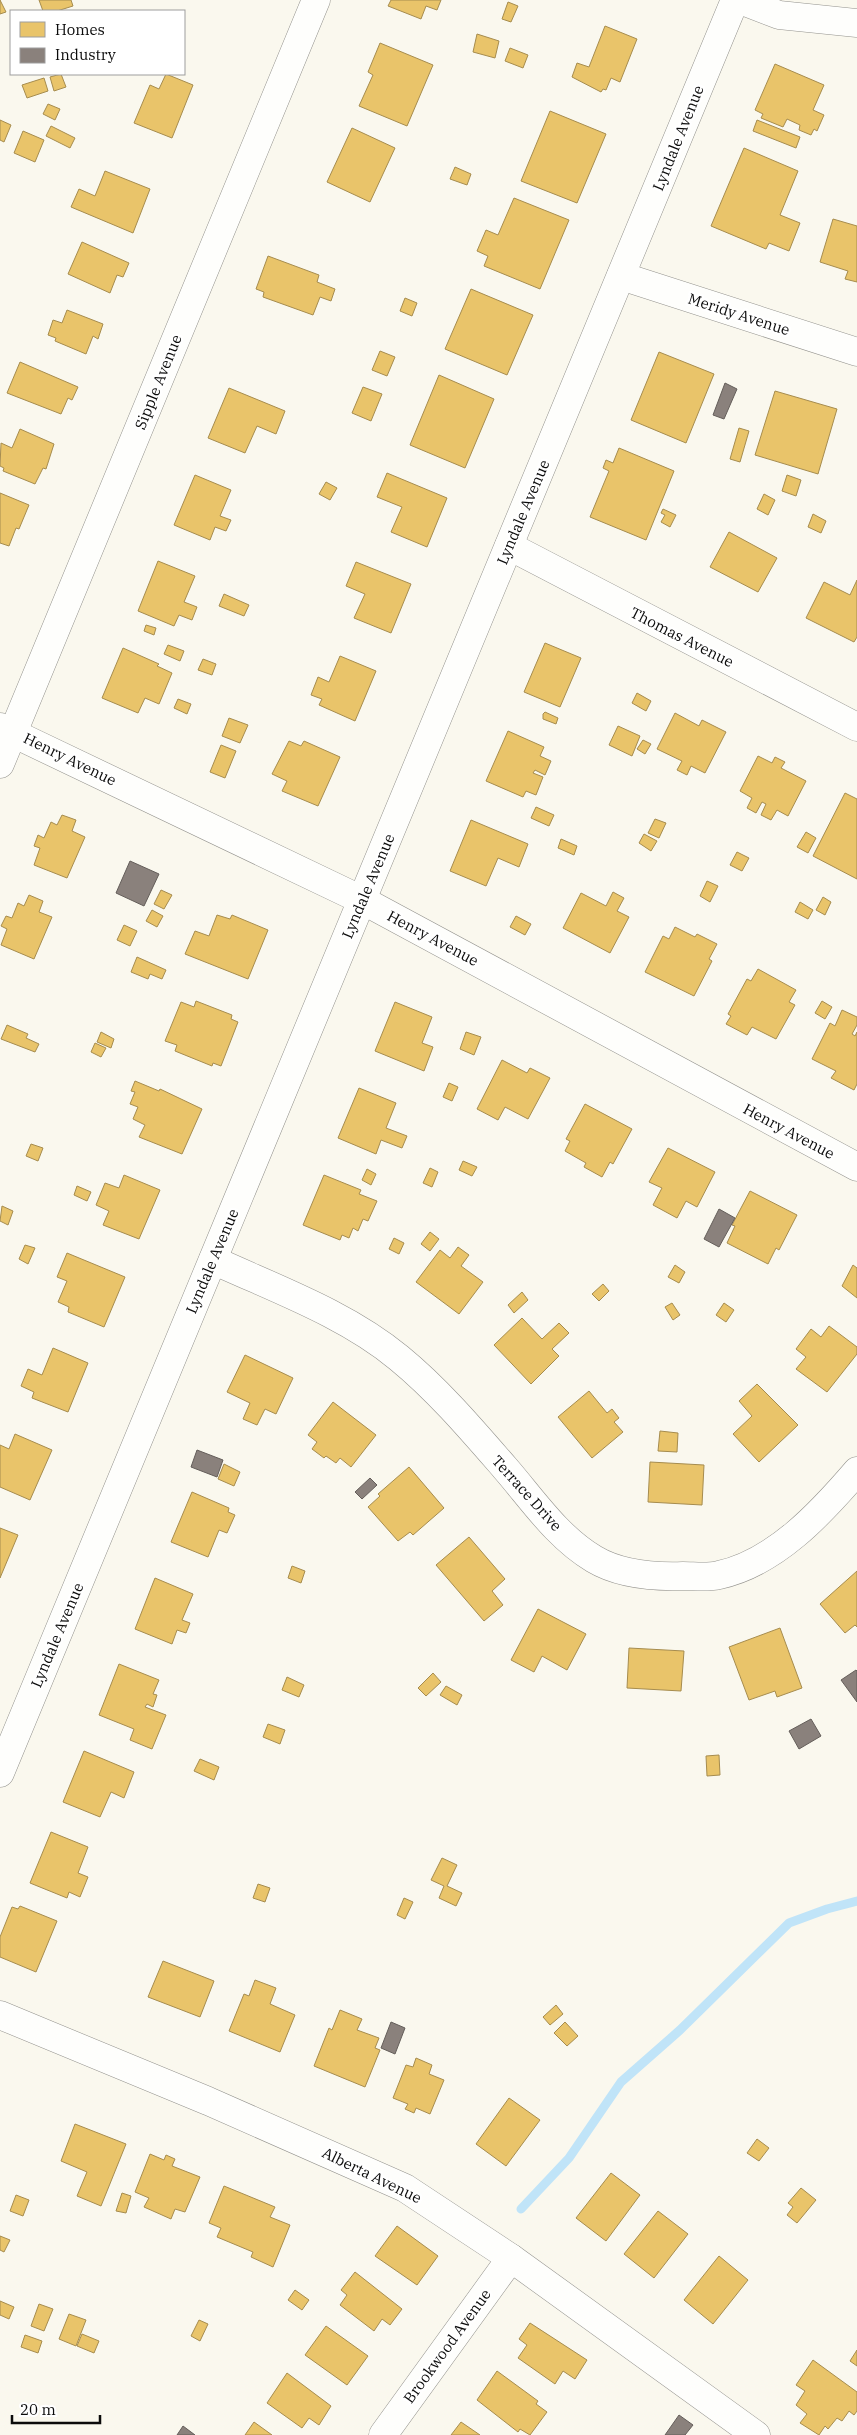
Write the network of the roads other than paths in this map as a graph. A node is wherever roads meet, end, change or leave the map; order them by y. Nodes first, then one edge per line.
1 (316, 0) edge
2 (735, 0) edge
3 (740, 0) edge
4 (857, 23) edge
5 (621, 276) junction
6 (857, 352) edge
7 (509, 546) junction
8 (857, 726) edge
9 (7, 730) edge
10 (0, 764) edge
11 (362, 900) junction
12 (857, 1167) edge
13 (213, 1260) junction
14 (857, 1471) edge
15 (0, 1773) edge
16 (0, 2015) edge
17 (511, 2258) junction
18 (383, 2435) edge
19 (756, 2435) edge

1 - 9 street, Sipple Avenue
2 - 5 street, Lyndale Avenue
3 - 4 street
5 - 6 street, Meridy Avenue
5 - 7 street, Lyndale Avenue
7 - 8 street, Thomas Avenue
7 - 11 street, Lyndale Avenue
9 - 10 street, Sipple Avenue
9 - 11 street, Henry Avenue
11 - 12 street, Henry Avenue
11 - 13 street, Lyndale Avenue
13 - 14 street, Terrace Drive
13 - 15 street, Lyndale Avenue
16 - 17 street, Alberta Avenue
17 - 18 street, Brookwood Avenue
17 - 19 street, Alberta Avenue

